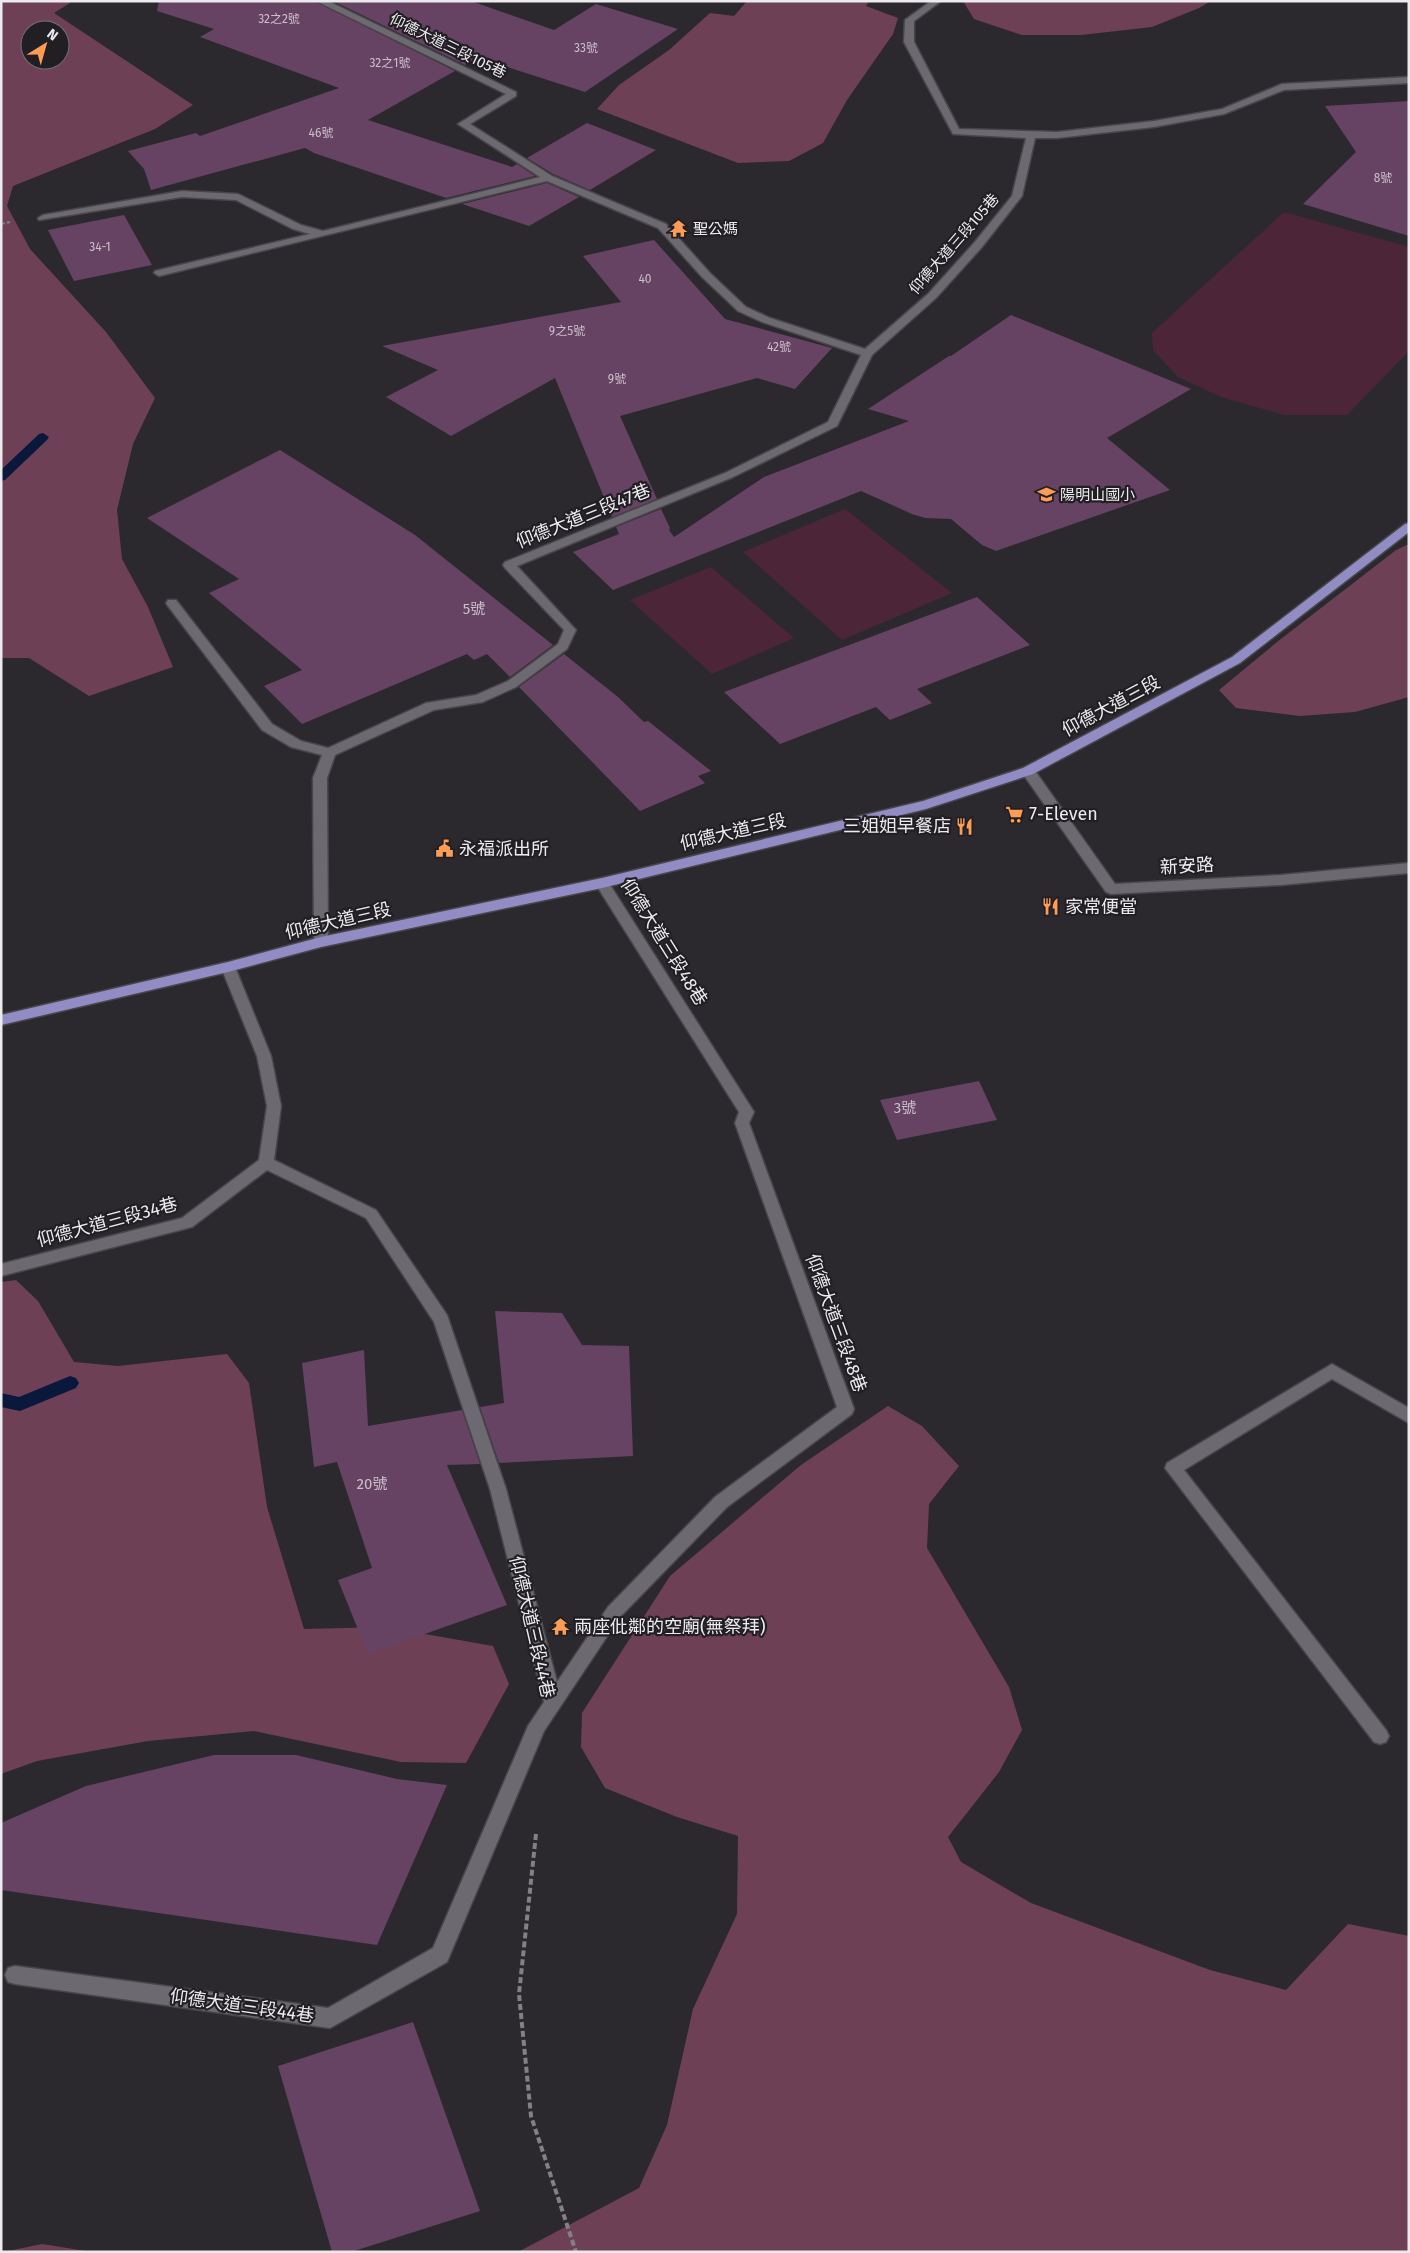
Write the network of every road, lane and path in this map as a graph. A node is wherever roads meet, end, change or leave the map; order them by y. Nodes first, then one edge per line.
1 (320, 1) edge
2 (937, 1) edge
3 (1409, 80) edge
4 (1031, 135) junction
5 (548, 178) junction
6 (43, 218) dead end
7 (323, 234) junction
8 (159, 273) dead end
9 (868, 353) junction
10 (1409, 526) edge
11 (172, 604) dead end
12 (329, 753) junction
13 (1028, 771) junction
14 (1409, 868) edge
15 (602, 883) junction
16 (321, 942) junction
17 (228, 967) junction
18 (1, 1020) edge
19 (266, 1163) junction
20 (1, 1270) edge
21 (1409, 1416) edge
22 (553, 1702) junction
23 (1380, 1736) dead end
24 (537, 1828) dead end
25 (15, 1975) dead end
26 (576, 2252) edge

1 - 5 street, 仰德大道三段105巷
2 - 4 street
3 - 4 street
4 - 9 street, 仰德大道三段105巷
5 - 7 street
5 - 9 street, 仰德大道三段105巷
6 - 7 street
7 - 8 street
9 - 12 street, 仰德大道三段47巷
10 - 13 main road, 仰德大道三段
11 - 12 street
12 - 16 street
13 - 14 street, 新安路
13 - 15 main road, 仰德大道三段
15 - 16 main road, 仰德大道三段
15 - 22 street, 仰德大道三段48巷
16 - 17 main road, 仰德大道三段
17 - 18 main road, 仰德大道三段
17 - 19 street
19 - 20 street, 仰德大道三段34巷
19 - 22 street, 仰德大道三段44巷
21 - 23 street
22 - 25 street, 仰德大道三段44巷
24 - 26 path

